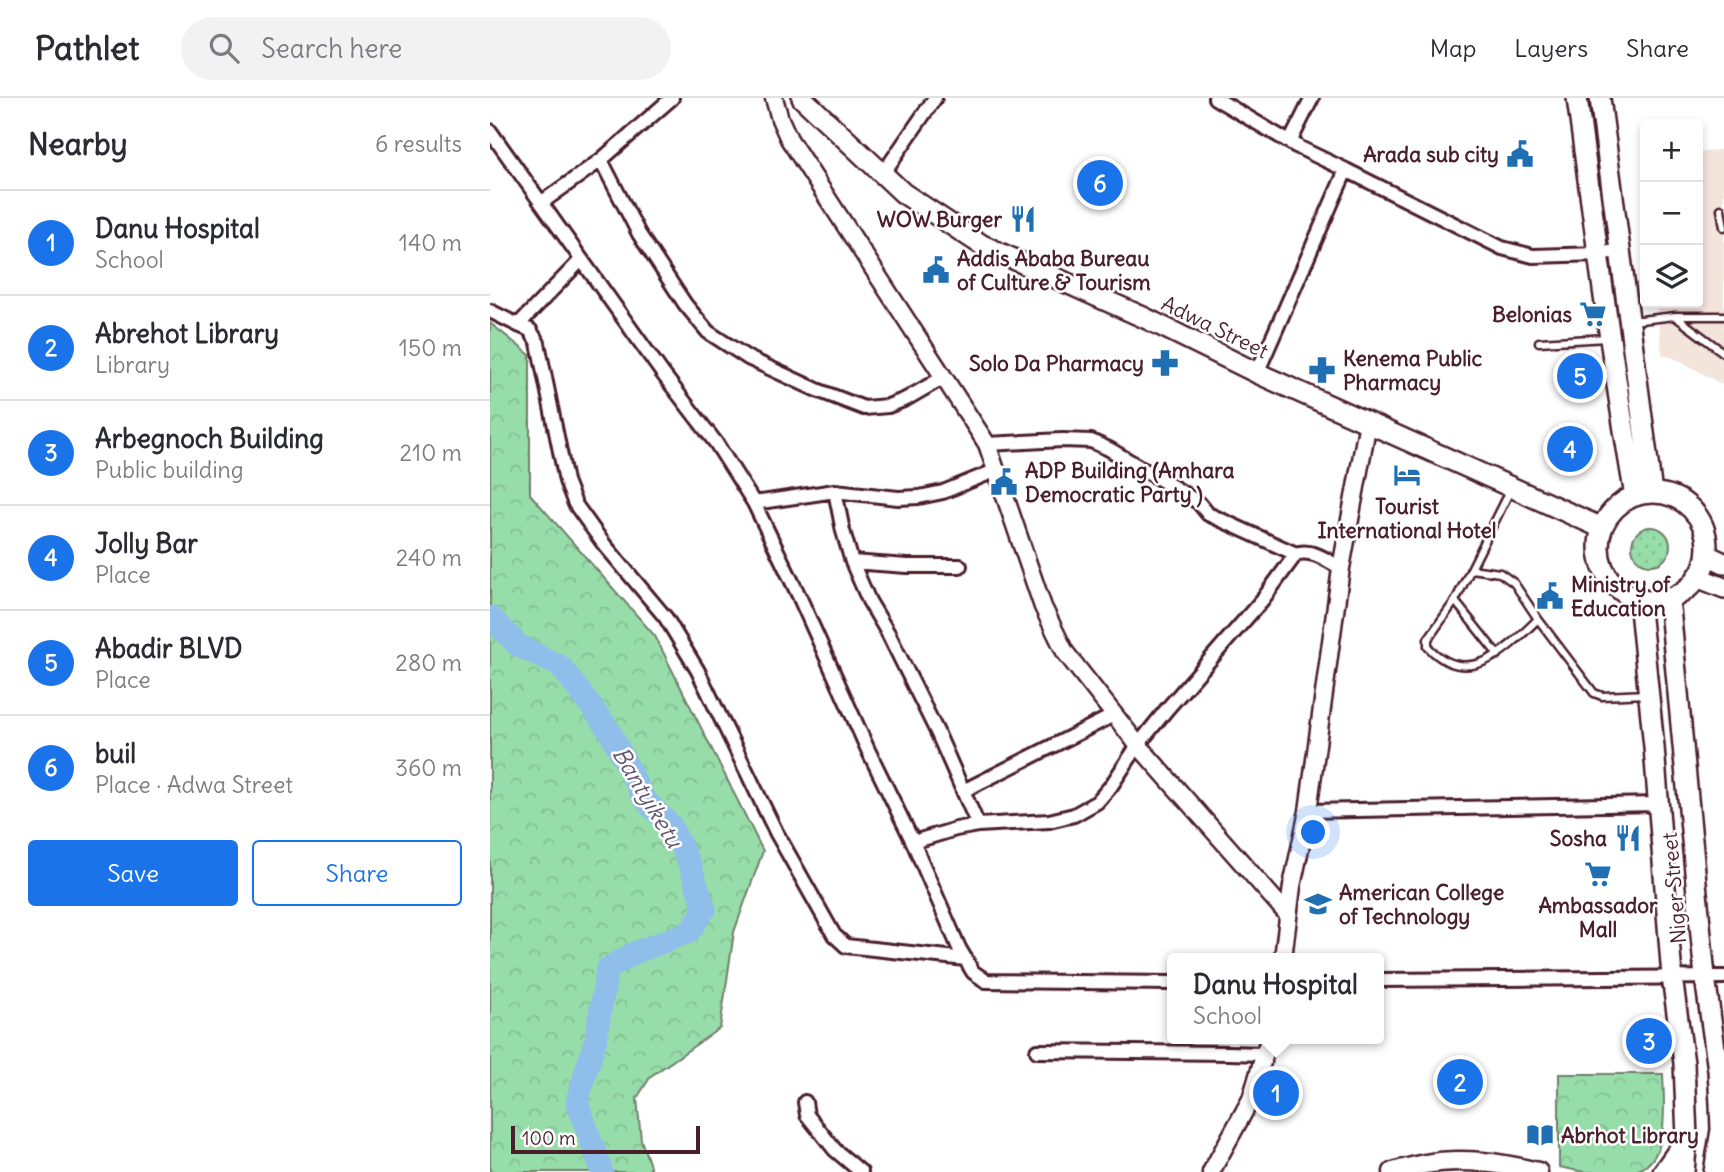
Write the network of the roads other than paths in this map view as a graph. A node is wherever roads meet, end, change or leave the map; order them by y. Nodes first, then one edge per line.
1 (672, 98) edge
2 (774, 98) edge
3 (802, 98) edge
4 (935, 98) edge
5 (1215, 98) edge
6 (1312, 98) edge
7 (1577, 98) edge
8 (1600, 98) edge
9 (490, 131) edge
10 (1300, 148) junction
11 (601, 160) junction
12 (1346, 170) junction
13 (882, 174) junction
14 (541, 203) junction
15 (1721, 209) dead end
16 (1724, 227) edge
17 (1621, 250) junction
18 (1599, 254) junction
19 (581, 260) junction
20 (490, 311) edge
21 (1675, 316) junction
22 (1724, 316) edge
23 (1630, 321) junction
24 (518, 325) junction
25 (1611, 338) junction
26 (1539, 342) dead end
27 (1724, 353) edge
28 (1257, 373) junction
29 (944, 377) junction
30 (1367, 422) junction
31 (987, 444) junction
32 (996, 470) junction
33 (1512, 487) junction
34 (835, 491) junction
35 (1644, 495) junction
36 (754, 503) junction
37 (1602, 528) junction
38 (1296, 554) junction
39 (1715, 559) edge
40 (852, 562) junction
41 (960, 566) dead end
42 (1341, 568) junction
43 (1471, 569) junction
44 (1697, 577) junction
45 (1724, 588) edge
46 (1669, 598) junction
47 (1639, 599) junction
48 (1455, 601) junction
49 (1538, 619) junction
50 (1499, 654) junction
51 (1649, 694) junction
52 (1114, 715) junction
53 (1138, 746) junction
54 (963, 791) junction
55 (1659, 804) junction
56 (1308, 811) junction
57 (978, 825) junction
58 (913, 842) junction
59 (1288, 915) junction
60 (1284, 953) edge
61 (966, 959) junction
62 (1672, 977) junction
63 (1715, 977) edge
64 (1384, 980) edge
65 (1167, 983) edge
66 (1267, 1047) edge
67 (1037, 1051) dead end
68 (805, 1102) dead end
69 (1722, 1136) edge
70 (1687, 1138) junction
71 (861, 1172) edge
72 (1211, 1172) edge
73 (1393, 1172) edge
74 (1538, 1172) edge
75 (1663, 1172) edge
76 (1684, 1172) edge
77 (1714, 1172) edge

1 - 11 street
2 - 29 street
3 - 13 main road, Adwa Street
4 - 13 street
5 - 10 street
6 - 10 street
7 - 18 main road
8 - 17 main road
9 - 14 street
10 - 12 street
11 - 14 street
11 - 29 street
12 - 18 street
12 - 28 street
13 - 28 main road, Adwa Street
14 - 19 street
15 - 16 lane
17 - 18 street
17 - 23 main road
18 - 25 main road
19 - 24 street
19 - 36 street
20 - 24 street
21 - 22 lane
21 - 23 lane
21 - 27 lane
23 - 35 main road
24 - 61 street
25 - 26 lane
25 - 35 main road
28 - 30 main road, Adwa Street
29 - 31 street
30 - 33 main road, Adwa Street
30 - 42 street
31 - 32 street
31 - 38 street
32 - 34 street
32 - 52 street
33 - 37 main road, Adwa Street
33 - 43 lane
34 - 36 street
34 - 40 street
35 - 37 main road
35 - 39 main road
36 - 58 street
37 - 47 main road
38 - 42 street
38 - 53 street
39 - 44 main road
40 - 41 street
40 - 54 street
42 - 56 street
43 - 48 lane
43 - 49 lane
44 - 45 main road
44 - 46 main road
46 - 47 main road
46 - 63 main road, Niger Street
47 - 51 main road, Niger Street
48 - 50 lane
48 - 50 lane
49 - 50 lane
49 - 51 lane
51 - 55 main road, Niger Street
52 - 53 street
52 - 54 street
53 - 57 street
53 - 59 street
54 - 57 street
55 - 56 street
55 - 62 main road, Niger Street
56 - 59 street
57 - 58 street
58 - 61 street
59 - 60 street
61 - 65 street
62 - 63 street
62 - 64 street
62 - 70 main road, Niger Street
63 - 69 main road, Niger Street
66 - 67 street
66 - 72 street
68 - 71 street
69 - 77 main road, Niger Street
70 - 75 main road
70 - 76 main road, Niger Street
73 - 74 main road

